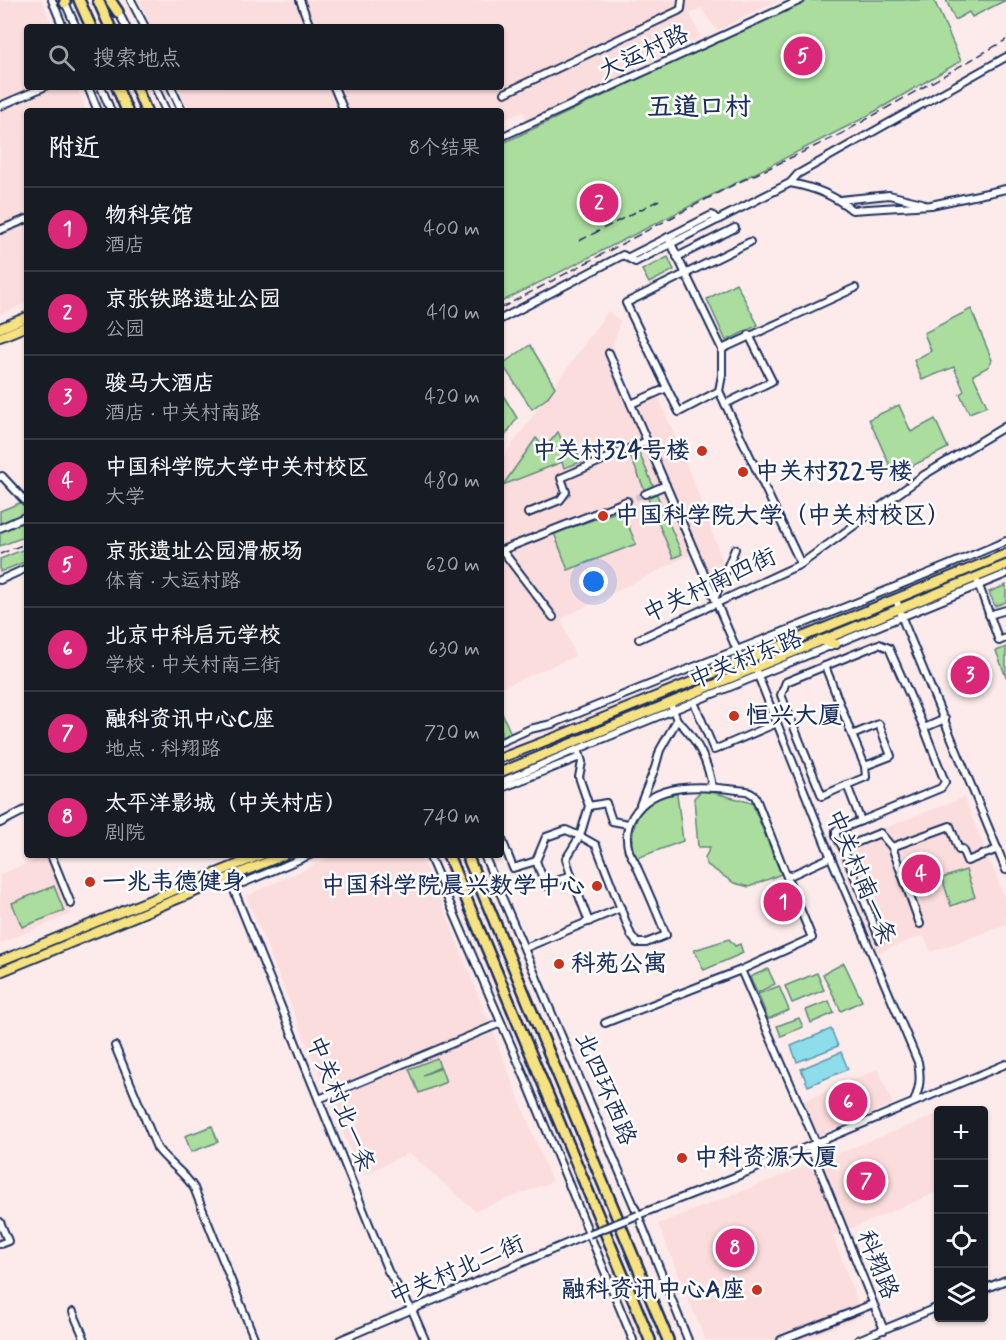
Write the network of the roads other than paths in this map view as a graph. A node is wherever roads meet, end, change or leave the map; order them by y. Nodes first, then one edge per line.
1 (52, 0) edge
2 (79, 0) edge
3 (98, 0) edge
4 (111, 0) edge
5 (131, 0) edge
6 (300, 0) edge
7 (682, 0) edge
8 (801, 0) edge
9 (65, 1) edge
10 (118, 12) joint
11 (62, 24) edge
12 (75, 24) edge
13 (90, 24) edge
14 (109, 24) edge
15 (124, 24) edge
16 (143, 24) edge
17 (309, 24) edge
18 (1006, 57) edge
19 (38, 90) edge
20 (89, 90) edge
21 (102, 90) edge
22 (118, 90) edge
23 (137, 90) edge
24 (156, 90) edge
25 (172, 90) edge
26 (335, 90) edge
27 (505, 93) dead end
28 (0, 106) edge
29 (97, 108) edge
30 (110, 108) edge
31 (126, 108) edge
32 (145, 108) edge
33 (165, 108) edge
34 (181, 108) edge
35 (343, 108) edge
36 (504, 136) edge
37 (790, 183) junction
38 (1006, 189) edge
39 (840, 200) junction
40 (931, 205) junction
41 (24, 220) edge
42 (718, 220) junction
43 (735, 228) dead end
44 (0, 230) edge
45 (668, 237) junction
46 (750, 242) dead end
47 (672, 245) junction
48 (629, 257) junction
49 (677, 257) junction
50 (685, 274) junction
51 (855, 288) dead end
52 (24, 318) edge
53 (504, 318) edge
54 (24, 327) edge
55 (0, 328) edge
56 (749, 336) junction
57 (0, 337) edge
58 (722, 349) junction
59 (609, 353) dead end
60 (667, 388) junction
61 (719, 391) junction
62 (632, 404) junction
63 (725, 404) junction
64 (1006, 426) edge
65 (647, 441) junction
66 (0, 477) edge
67 (666, 485) junction
68 (645, 494) tunnel mouth
69 (24, 500) edge
70 (627, 501) tunnel mouth
71 (528, 513) dead end
72 (24, 517) edge
73 (0, 528) edge
74 (1006, 541) edge
75 (504, 549) edge
76 (735, 549) dead end
77 (504, 553) edge
78 (1006, 554) edge
79 (801, 564) junction
80 (1006, 565) edge
81 (24, 569) edge
82 (1006, 574) edge
83 (976, 577) junction
84 (0, 580) edge
85 (979, 585) junction
86 (896, 599) junction
87 (716, 600) junction
88 (900, 608) junction
89 (1006, 610) edge
90 (989, 615) junction
91 (553, 616) dead end
92 (904, 616) junction
93 (1006, 638) edge
94 (639, 639) dead end
95 (820, 640) junction
96 (836, 644) junction
97 (737, 649) junction
98 (742, 662) junction
99 (825, 666) junction
100 (754, 667) junction
101 (758, 676) junction
102 (669, 701) junction
103 (694, 702) junction
104 (673, 710) junction
105 (945, 719) junction
106 (677, 720) junction
107 (777, 723) junction
108 (924, 728) junction
109 (852, 735) junction
110 (504, 741) edge
111 (578, 749) junction
112 (504, 757) edge
113 (580, 757) junction
114 (864, 766) junction
115 (504, 770) edge
116 (504, 781) edge
117 (847, 785) junction
118 (504, 787) edge
119 (712, 788) junction
120 (640, 805) junction
121 (589, 806) junction
122 (24, 811) edge
123 (861, 821) junction
124 (0, 823) edge
125 (628, 824) junction
126 (580, 836) junction
127 (504, 845) edge
128 (841, 845) junction
129 (892, 847) junction
130 (998, 849) junction
131 (830, 855) junction
132 (52, 858) edge
133 (254, 858) edge
134 (277, 858) edge
135 (303, 858) edge
136 (430, 858) edge
137 (449, 858) edge
138 (468, 858) edge
139 (485, 858) edge
140 (536, 861) junction
141 (1006, 870) edge
142 (571, 875) junction
143 (787, 877) junction
144 (229, 878) junction
145 (71, 904) dead end
146 (621, 908) junction
147 (589, 922) junction
148 (920, 924) dead end
149 (880, 940) dead end
150 (525, 948) junction
151 (0, 960) edge
152 (741, 970) junction
153 (0, 972) edge
154 (501, 1023) junction
155 (605, 1023) dead end
156 (115, 1046) dead end
157 (1006, 1064) edge
158 (319, 1100) junction
159 (914, 1102) junction
160 (813, 1145) junction
161 (638, 1215) junction
162 (0, 1222) edge
163 (589, 1234) junction
164 (0, 1244) edge
165 (1006, 1280) edge
166 (988, 1287) edge
167 (873, 1304) junction
168 (934, 1309) edge
169 (412, 1310) junction
170 (73, 1312) dead end
171 (884, 1330) junction
172 (85, 1340) edge
173 (255, 1340) edge
174 (340, 1340) edge
175 (425, 1340) edge
176 (633, 1340) edge
177 (650, 1340) edge
178 (668, 1340) edge
179 (688, 1340) edge
180 (782, 1340) edge
181 (858, 1340) edge

1 - 11 street
2 - 13 highway
3 - 14 highway
4 - 10 highway
5 - 16 street
6 - 17 street
7 - 27 street
8 - 36 street, 大运村路
9 - 12 street
10 - 15 street
18 - 37 street
19 - 28 street
20 - 29 street
21 - 30 street
22 - 31 highway
23 - 32 highway
24 - 33 street
25 - 34 street
26 - 35 street
37 - 39 street
37 - 42 street
38 - 40 street
39 - 40 street
39 - 40 street
41 - 44 street
42 - 45 street
42 - 47 street
43 - 49 street
45 - 47 street
45 - 48 street
46 - 50 street
47 - 48 street
47 - 49 street
48 - 53 street
49 - 50 street
50 - 58 street
50 - 60 street
51 - 56 street
52 - 55 main road
54 - 57 main road
56 - 58 street
56 - 63 street
58 - 61 street
59 - 62 street
60 - 61 street
60 - 62 street
61 - 63 street
62 - 65 street
63 - 79 street
64 - 79 street, 中关村南四街
65 - 67 street
65 - 71 street
66 - 69 street
67 - 68 street
67 - 87 street
70 - 75 street
72 - 73 street
74 - 97 street, 中关村东路
76 - 87 street
77 - 91 street
78 - 86 main road, 中关村东路
79 - 87 street, 中关村南四街
80 - 83 main road, 中关村东路
81 - 84 street
82 - 85 street, 中关村东路
83 - 85 street
83 - 88 main road, 中关村东路
85 - 90 street
85 - 92 street, 中关村东路
86 - 88 street
86 - 98 main road, 中关村东路
87 - 94 street, 中关村南四街
87 - 97 street
88 - 92 street
88 - 95 main road, 中关村东路
89 - 90 street
90 - 93 street
92 - 96 street, 中关村东路
92 - 105 street
95 - 96 main road
95 - 100 main road, 中关村东路
96 - 101 street, 中关村东路
97 - 98 street
97 - 110 street, 中关村东路
98 - 112 main road, 中关村东路
99 - 108 street
99 - 109 street
99 - 117 street
100 - 101 street, 中关村南一条
100 - 102 main road, 中关村东路
101 - 103 street, 中关村东路
101 - 107 street, 中关村南一条
102 - 104 street
102 - 115 main road, 中关村东路
103 - 104 street, 中关村东路
103 - 107 street
104 - 106 street
104 - 111 street, 中关村东路
105 - 108 street
105 - 130 street
106 - 119 street
106 - 120 street
107 - 131 street, 中关村南一条
108 - 123 street
109 - 114 street
109 - 114 street
111 - 113 street
111 - 116 street, 中关村东路
113 - 118 street
113 - 121 street
114 - 117 street
117 - 123 street
119 - 120 street
119 - 143 street
120 - 125 street
121 - 125 street
121 - 126 street
122 - 124 street
123 - 128 street
125 - 146 street
126 - 140 street
126 - 142 street
126 - 146 street
127 - 140 street
128 - 129 street
128 - 131 street
128 - 149 street
129 - 130 street
129 - 148 street
130 - 141 street
131 - 143 street
131 - 159 street, 中关村南一条
132 - 145 street
133 - 151 main road
134 - 144 main road
135 - 144 street
136 - 154 street
137 - 177 highway
138 - 178 highway, 北四环西路
139 - 150 street, 北四环西路
140 - 142 street
142 - 147 street
143 - 152 street
144 - 153 main road
144 - 158 street, 中关村北一条
146 - 147 street
147 - 150 street
150 - 161 street, 北四环西路
152 - 155 street
152 - 160 street, 科翔路
154 - 158 street
154 - 163 street
156 - 173 street
157 - 159 street, 中关村北二街
158 - 169 street, 中关村北一条
159 - 160 street, 中关村北二街
160 - 161 street, 中关村北二街
160 - 167 street, 科翔路
161 - 163 street, 中关村北二街, bridge
161 - 179 street, 北四环西路
162 - 164 street
163 - 169 street, 中关村北二街
163 - 176 street
165 - 166 street
167 - 171 street, 科翔路
167 - 180 street
168 - 171 street
169 - 174 street, 中关村北二街
169 - 175 street, 中关村北一条
170 - 172 street
171 - 181 street

